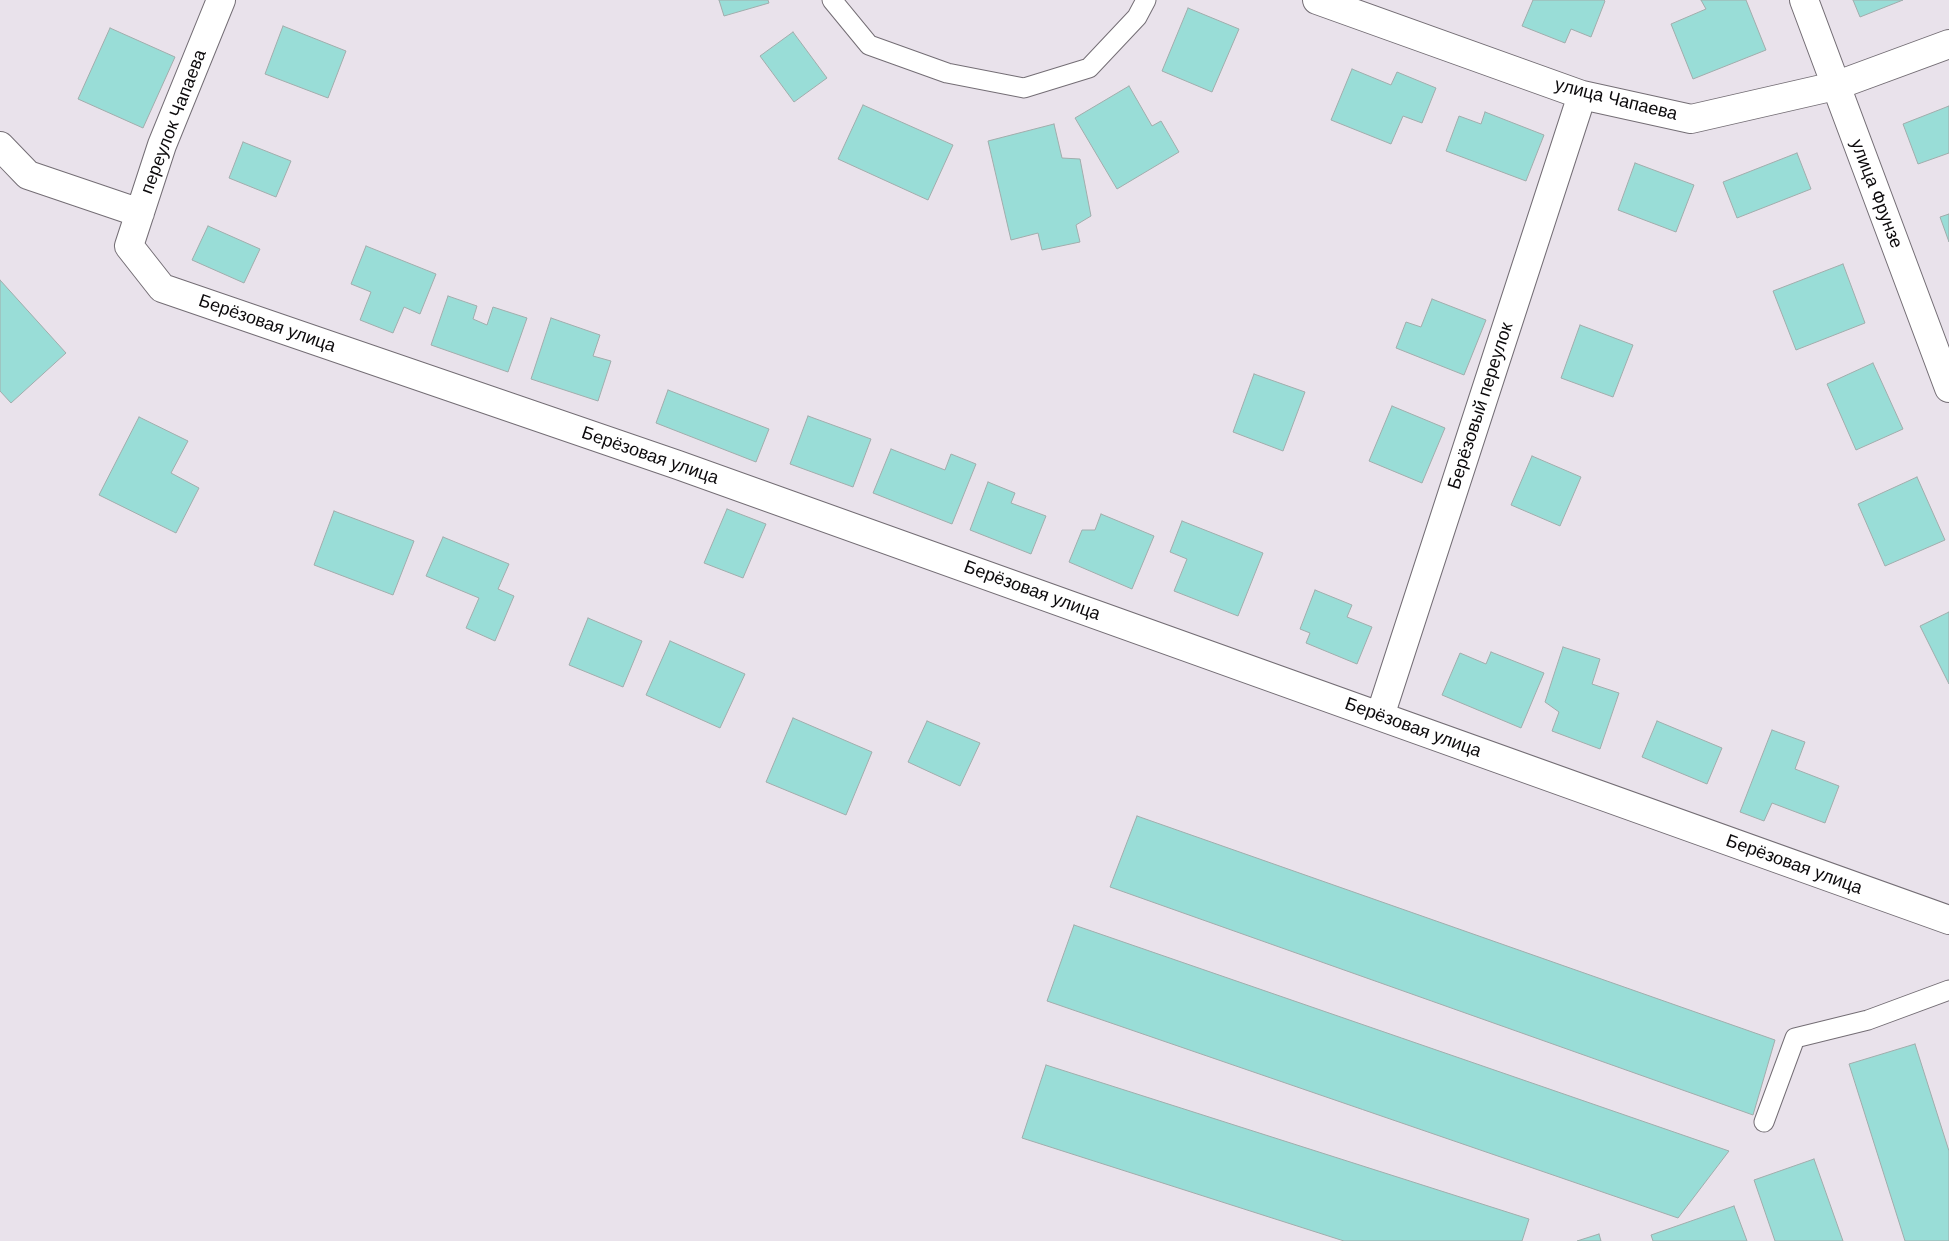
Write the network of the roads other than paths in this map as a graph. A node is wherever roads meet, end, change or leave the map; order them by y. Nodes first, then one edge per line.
1 (221, 0) edge
2 (832, 0) edge
3 (1146, 0) edge
4 (1317, 0) edge
5 (1804, 0) edge
6 (1949, 44) edge
7 (1835, 86) junction
8 (1582, 95) junction
9 (0, 146) edge
10 (140, 213) junction
11 (129, 246) joint
12 (1949, 388) edge
13 (1380, 716) junction
14 (1949, 920) edge
15 (1949, 990) edge
16 (1764, 1122) dead end

1 - 10 street, переулок Чапаева
2 - 3 lane
4 - 8 street, улица Чапаева
5 - 7 street, улица Фрунзе
6 - 7 street, улица Чапаева
7 - 8 street, улица Чапаева
7 - 12 street, улица Фрунзе
8 - 13 street, Берёзовый переулок
9 - 10 street
10 - 11 street, переулок Чапаева
11 - 13 street, Берёзовая улица
13 - 14 street, Берёзовая улица
15 - 16 lane

